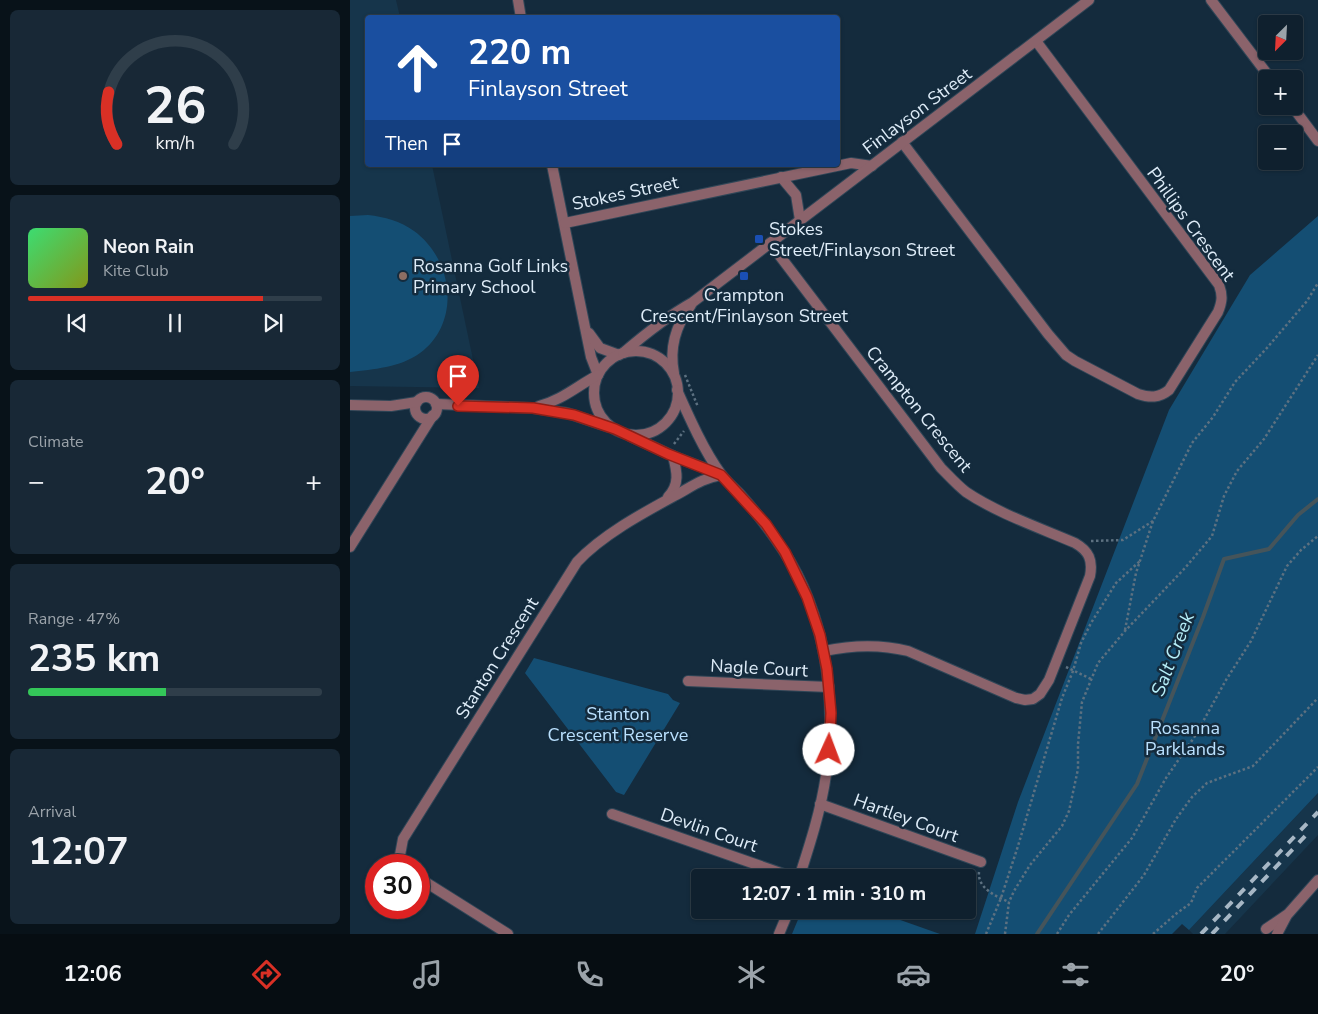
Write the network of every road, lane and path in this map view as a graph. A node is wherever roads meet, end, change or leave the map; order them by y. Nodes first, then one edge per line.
1 (518, 0) edge
2 (1089, 0) edge
3 (1211, 0) edge
4 (520, 15) edge
5 (1036, 41) junction
6 (1264, 70) edge
7 (1299, 115) edge
8 (1318, 141) edge
9 (902, 142) junction
10 (840, 165) edge
11 (872, 166) junction
12 (552, 167) edge
13 (831, 167) edge
14 (781, 177) junction
15 (800, 220) junction
16 (564, 223) junction
17 (770, 243) junction
18 (1318, 283) edge
19 (693, 302) junction
20 (586, 325) junction
21 (621, 354) junction
22 (1318, 354) edge
23 (684, 372) dead end
24 (598, 375) junction
25 (677, 387) junction
26 (350, 405) edge
27 (533, 408) junction
28 (418, 410) junction
29 (698, 410) dead end
30 (435, 411) junction
31 (618, 431) junction
32 (416, 441) junction
33 (673, 456) junction
34 (721, 475) junction
35 (664, 501) junction
36 (1153, 521) junction
37 (1318, 536) edge
38 (350, 547) edge
39 (1084, 549) junction
40 (1140, 561) junction
41 (1125, 631) junction
42 (824, 651) junction
43 (1056, 663) junction
44 (1073, 671) junction
45 (1091, 680) junction
46 (688, 681) dead end
47 (829, 688) junction
48 (1318, 698) edge
49 (1318, 767) edge
50 (820, 804) junction
51 (612, 814) dead end
52 (400, 854) edge
53 (981, 862) joint
54 (769, 869) edge
55 (802, 869) edge
56 (1318, 880) edge
57 (430, 885) edge
58 (1000, 898) junction
59 (1009, 902) junction
60 (1288, 914) junction
61 (785, 919) edge
62 (1265, 932) edge
63 (508, 934) edge
64 (779, 934) edge
65 (986, 934) edge
66 (1005, 934) edge
67 (1057, 934) edge
68 (1098, 934) edge
69 (1153, 934) edge
70 (1277, 934) edge

1 - 4 street
2 - 5 street, Finlayson Street
3 - 6 street
5 - 9 street, Finlayson Street
5 - 9 street, Phillips Crescent
7 - 8 street
9 - 11 street, Finlayson Street
10 - 11 street, Stokes Street
11 - 15 street, Finlayson Street
12 - 16 street
13 - 14 street, Stokes Street
14 - 15 street
14 - 16 street, Stokes Street
15 - 17 street, Finlayson Street
16 - 20 street
17 - 19 street, Finlayson Street
17 - 39 street, Crampton Crescent
18 - 36 path
19 - 21 street, Finlayson Street
19 - 25 street, Finlayson Street
20 - 21 street
20 - 24 street
21 - 24 street
21 - 25 street
22 - 41 path
23 - 29 path
24 - 27 street
24 - 31 street
25 - 31 street
25 - 34 street
26 - 28 street
27 - 30 street
27 - 31 street
28 - 30 street
28 - 30 street
28 - 32 street
30 - 32 street
31 - 33 street
32 - 38 street
33 - 34 street
33 - 35 street, Stanton Crescent
34 - 35 street, Stanton Crescent
34 - 42 street
35 - 52 street, Stanton Crescent
36 - 39 path
36 - 40 path
37 - 67 path
39 - 43 street
40 - 41 path
40 - 44 path
41 - 45 path
42 - 43 street
42 - 47 street
43 - 44 path
44 - 45 path
44 - 58 path
45 - 59 path
46 - 47 street, Nagle Court
47 - 50 street
48 - 68 path
49 - 69 path
50 - 53 street, Hartley Court
50 - 55 street
51 - 54 street, Devlin Court
53 - 58 path
56 - 60 street
57 - 63 street
58 - 59 path
58 - 65 path
59 - 66 path
60 - 62 street
60 - 70 street
61 - 64 street

